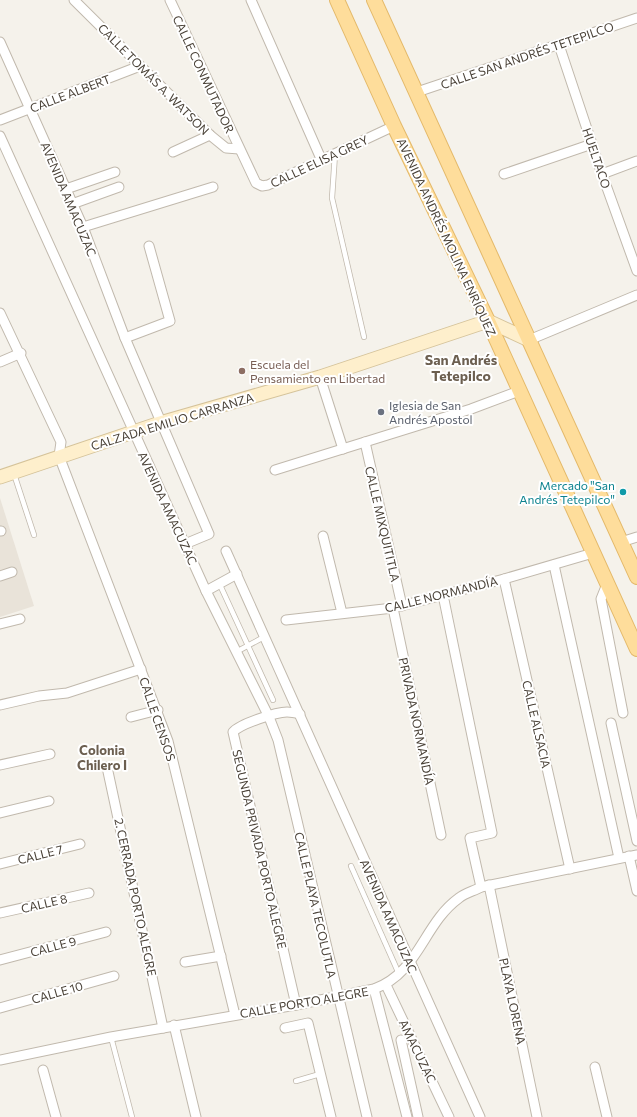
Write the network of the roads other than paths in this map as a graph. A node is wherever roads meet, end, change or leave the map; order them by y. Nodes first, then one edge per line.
1 (74, 0) edge
2 (170, 0) edge
3 (251, 0) edge
4 (337, 0) edge
5 (374, 0) edge
6 (637, 20) edge
7 (0, 42) edge
8 (559, 45) junction
9 (140, 66) junction
10 (417, 92) junction
11 (30, 109) junction
12 (0, 120) edge
13 (394, 126) junction
14 (210, 135) junction
15 (0, 136) edge
16 (592, 144) junction
17 (239, 149) junction
18 (173, 152) dead end
19 (335, 154) junction
20 (322, 161) junction
21 (637, 161) edge
22 (115, 172) dead end
23 (504, 174) dead end
24 (602, 174) junction
25 (119, 187) dead end
26 (212, 187) dead end
27 (66, 189) junction
28 (72, 204) junction
29 (83, 227) junction
30 (149, 246) dead end
31 (637, 271) edge
32 (637, 295) edge
33 (0, 313) edge
34 (488, 321) junction
35 (364, 337) dead end
36 (125, 338) junction
37 (529, 340) junction
38 (21, 353) junction
39 (0, 362) edge
40 (320, 377) junction
41 (519, 391) junction
42 (160, 423) junction
43 (134, 432) junction
44 (365, 442) junction
45 (343, 449) junction
46 (59, 456) junction
47 (275, 470) dead end
48 (14, 473) junction
49 (0, 477) edge
50 (34, 535) dead end
51 (323, 536) dead end
52 (637, 538) edge
53 (621, 542) junction
54 (185, 544) junction
55 (226, 551) dead end
56 (593, 553) junction
57 (554, 565) junction
58 (12, 572) dead end
59 (237, 574) junction
60 (0, 576) edge
61 (637, 577) edge
62 (504, 579) junction
63 (607, 584) junction
64 (220, 585) junction
65 (206, 591) junction
66 (443, 595) junction
67 (397, 607) junction
68 (342, 613) junction
69 (20, 619) dead end
70 (286, 620) dead end
71 (0, 624) edge
72 (264, 637) junction
73 (247, 646) junction
74 (637, 649) edge
75 (236, 652) junction
76 (141, 669) junction
77 (273, 700) dead end
78 (0, 705) edge
79 (158, 710) junction
80 (623, 713) dead end
81 (300, 714) junction
82 (131, 717) dead end
83 (268, 717) junction
84 (611, 724) dead end
85 (50, 754) dead end
86 (0, 765) edge
87 (107, 767) dead end
88 (49, 801) dead end
89 (0, 813) edge
90 (441, 835) dead end
91 (637, 841) edge
92 (80, 844) dead end
93 (633, 856) edge
94 (619, 858) junction
95 (0, 864) edge
96 (351, 866) dead end
97 (570, 869) junction
98 (485, 886) junction
99 (637, 891) edge
100 (89, 892) dead end
101 (0, 913) edge
102 (106, 932) dead end
103 (221, 956) junction
104 (0, 960) edge
105 (185, 962) dead end
106 (410, 963) junction
107 (400, 975) junction
108 (114, 976) dead end
109 (386, 985) junction
110 (374, 990) junction
111 (337, 998) junction
112 (296, 1006) junction
113 (0, 1008) edge
114 (235, 1015) junction
115 (174, 1025) junction
116 (163, 1028) junction
117 (285, 1028) dead end
118 (111, 1036) junction
119 (401, 1040) dead end
120 (0, 1060) edge
121 (595, 1067) dead end
122 (43, 1070) dead end
123 (320, 1074) junction
124 (296, 1081) dead end
125 (56, 1117) edge
126 (132, 1117) edge
127 (196, 1117) edge
128 (331, 1117) edge
129 (367, 1117) edge
130 (408, 1117) edge
131 (418, 1117) edge
132 (449, 1117) edge
133 (480, 1117) edge
134 (537, 1117) edge
135 (607, 1117) edge

1 - 9 street, CALLE TOMÁS A. WATSON
2 - 17 street, CALLE CONMUTADOR
3 - 20 street
4 - 13 main road, AVENIDA ANDRÉS MOLINA ENRÍQUEZ
5 - 10 main road
6 - 8 street, CALLE SAN ANDRÉS TETEPILCO
7 - 11 street, AVENIDA AMACUZAC
8 - 10 street, CALLE SAN ANDRÉS TETEPILCO
8 - 16 street, HUELTACO
9 - 11 street, CALLE ALBERT
9 - 14 street, CALLE TOMÁS A. WATSON
10 - 37 main road
11 - 12 street, CALLE ALBERT
11 - 27 street, AVENIDA AMACUZAC
13 - 19 street, CALLE ELISA GREY
13 - 34 main road, AVENIDA ANDRÉS MOLINA ENRÍQUEZ
14 - 17 street, CALLE TOMÁS A. WATSON
14 - 18 street
15 - 43 street, AVENIDA AMACUZAC
16 - 23 street
16 - 24 street, HUELTACO
17 - 20 street, CALLE ELISA GREY
19 - 20 street, CALLE ELISA GREY
19 - 35 lane
21 - 24 street
22 - 27 street
24 - 31 street, HUELTACO
25 - 28 street
26 - 29 street
27 - 28 street, AVENIDA AMACUZAC
28 - 29 street, AVENIDA AMACUZAC
29 - 36 street, AVENIDA AMACUZAC
30 - 36 street
32 - 37 street
33 - 38 street, CALLE CENSOS
34 - 37 street
34 - 40 street, CALZADA EMILIO CARRANZA
34 - 41 main road, AVENIDA ANDRÉS MOLINA ENRÍQUEZ
36 - 42 street, AVENIDA AMACUZAC
37 - 53 main road
38 - 39 street
38 - 46 street, CALLE CENSOS
40 - 42 street, CALZADA EMILIO CARRANZA
40 - 45 street
41 - 44 street
41 - 56 main road, AVENIDA ANDRÉS MOLINA ENRÍQUEZ
42 - 43 street, CALZADA EMILIO CARRANZA
42 - 54 street, AVENIDA AMACUZAC
43 - 46 street, CALZADA EMILIO CARRANZA
43 - 54 street, AVENIDA AMACUZAC
44 - 45 street
44 - 67 street, CALLE MIXQUITITLA
45 - 47 street
46 - 48 street, CALZADA EMILIO CARRANZA
46 - 76 street, CALLE CENSOS
48 - 49 street, CALZADA EMILIO CARRANZA
48 - 50 lane
51 - 68 street
52 - 53 street
53 - 61 main road
54 - 65 street, AVENIDA AMACUZAC
55 - 59 street, AVENIDA AMACUZAC
56 - 57 street, CALLE NORMANDÍA
56 - 63 main road, AVENIDA ANDRÉS MOLINA ENRÍQUEZ
57 - 62 street, CALLE NORMANDÍA
57 - 94 street
58 - 60 street
59 - 64 street
59 - 72 street, AVENIDA AMACUZAC
62 - 66 street, CALLE NORMANDÍA
62 - 97 street, CALLE ALSACIA
63 - 74 main road, AVENIDA ANDRÉS MOLINA ENRÍQUEZ
63 - 80 street
64 - 65 street
64 - 73 lane
65 - 75 street, AVENIDA AMACUZAC
66 - 67 street, CALLE NORMANDÍA
66 - 98 street, PLAYA LORENA
67 - 68 street, CALLE NORMANDÍA
67 - 90 street, PRIVADA NORMANDÍA
68 - 70 street, CALLE NORMANDÍA
69 - 71 street
72 - 73 lane
72 - 81 street, AVENIDA AMACUZAC
73 - 75 lane
73 - 77 lane
75 - 83 street, AVENIDA AMACUZAC
76 - 78 street
76 - 79 street, CALLE CENSOS
79 - 82 street
79 - 103 street, CALLE CENSOS
81 - 83 street
81 - 106 street, AVENIDA AMACUZAC
83 - 111 street, CALLE PLAYA TECOLUTLA
83 - 112 street, SEGUNDA PRIVADA PORTO ALEGRE
84 - 91 street
85 - 86 street
87 - 116 street, 2. CERRADA PORTO ALEGRE
88 - 89 street
92 - 95 street, CALLE 7
93 - 94 street, CALLE PORTO ALEGRE
93 - 99 street
94 - 97 street, CALLE PORTO ALEGRE
96 - 107 lane
97 - 98 street, CALLE PORTO ALEGRE
98 - 106 street, CALLE PORTO ALEGRE
98 - 134 street, PLAYA LORENA
100 - 101 street, CALLE 8
102 - 104 street, CALLE 9
103 - 105 street
103 - 114 street, CALLE CENSOS
106 - 107 street, CALLE PORTO ALEGRE
106 - 133 street, AVENIDA AMACUZAC
107 - 109 street, CALLE PORTO ALEGRE
108 - 113 street, CALLE 10
109 - 110 street, CALLE PORTO ALEGRE
109 - 132 street, AMACUZAC
110 - 111 street, CALLE PORTO ALEGRE
110 - 130 street
111 - 112 street, CALLE PORTO ALEGRE
111 - 129 street, CALLE PLAYA TECOLUTLA
112 - 114 street, CALLE PORTO ALEGRE
114 - 115 street, CALLE PORTO ALEGRE
115 - 116 street, CALLE PORTO ALEGRE
115 - 127 street
116 - 118 street, CALLE PORTO ALEGRE
117 - 123 street
118 - 120 street, CALLE PORTO ALEGRE
118 - 126 lane
119 - 131 street
121 - 135 street
122 - 125 street
123 - 124 lane
123 - 128 street

